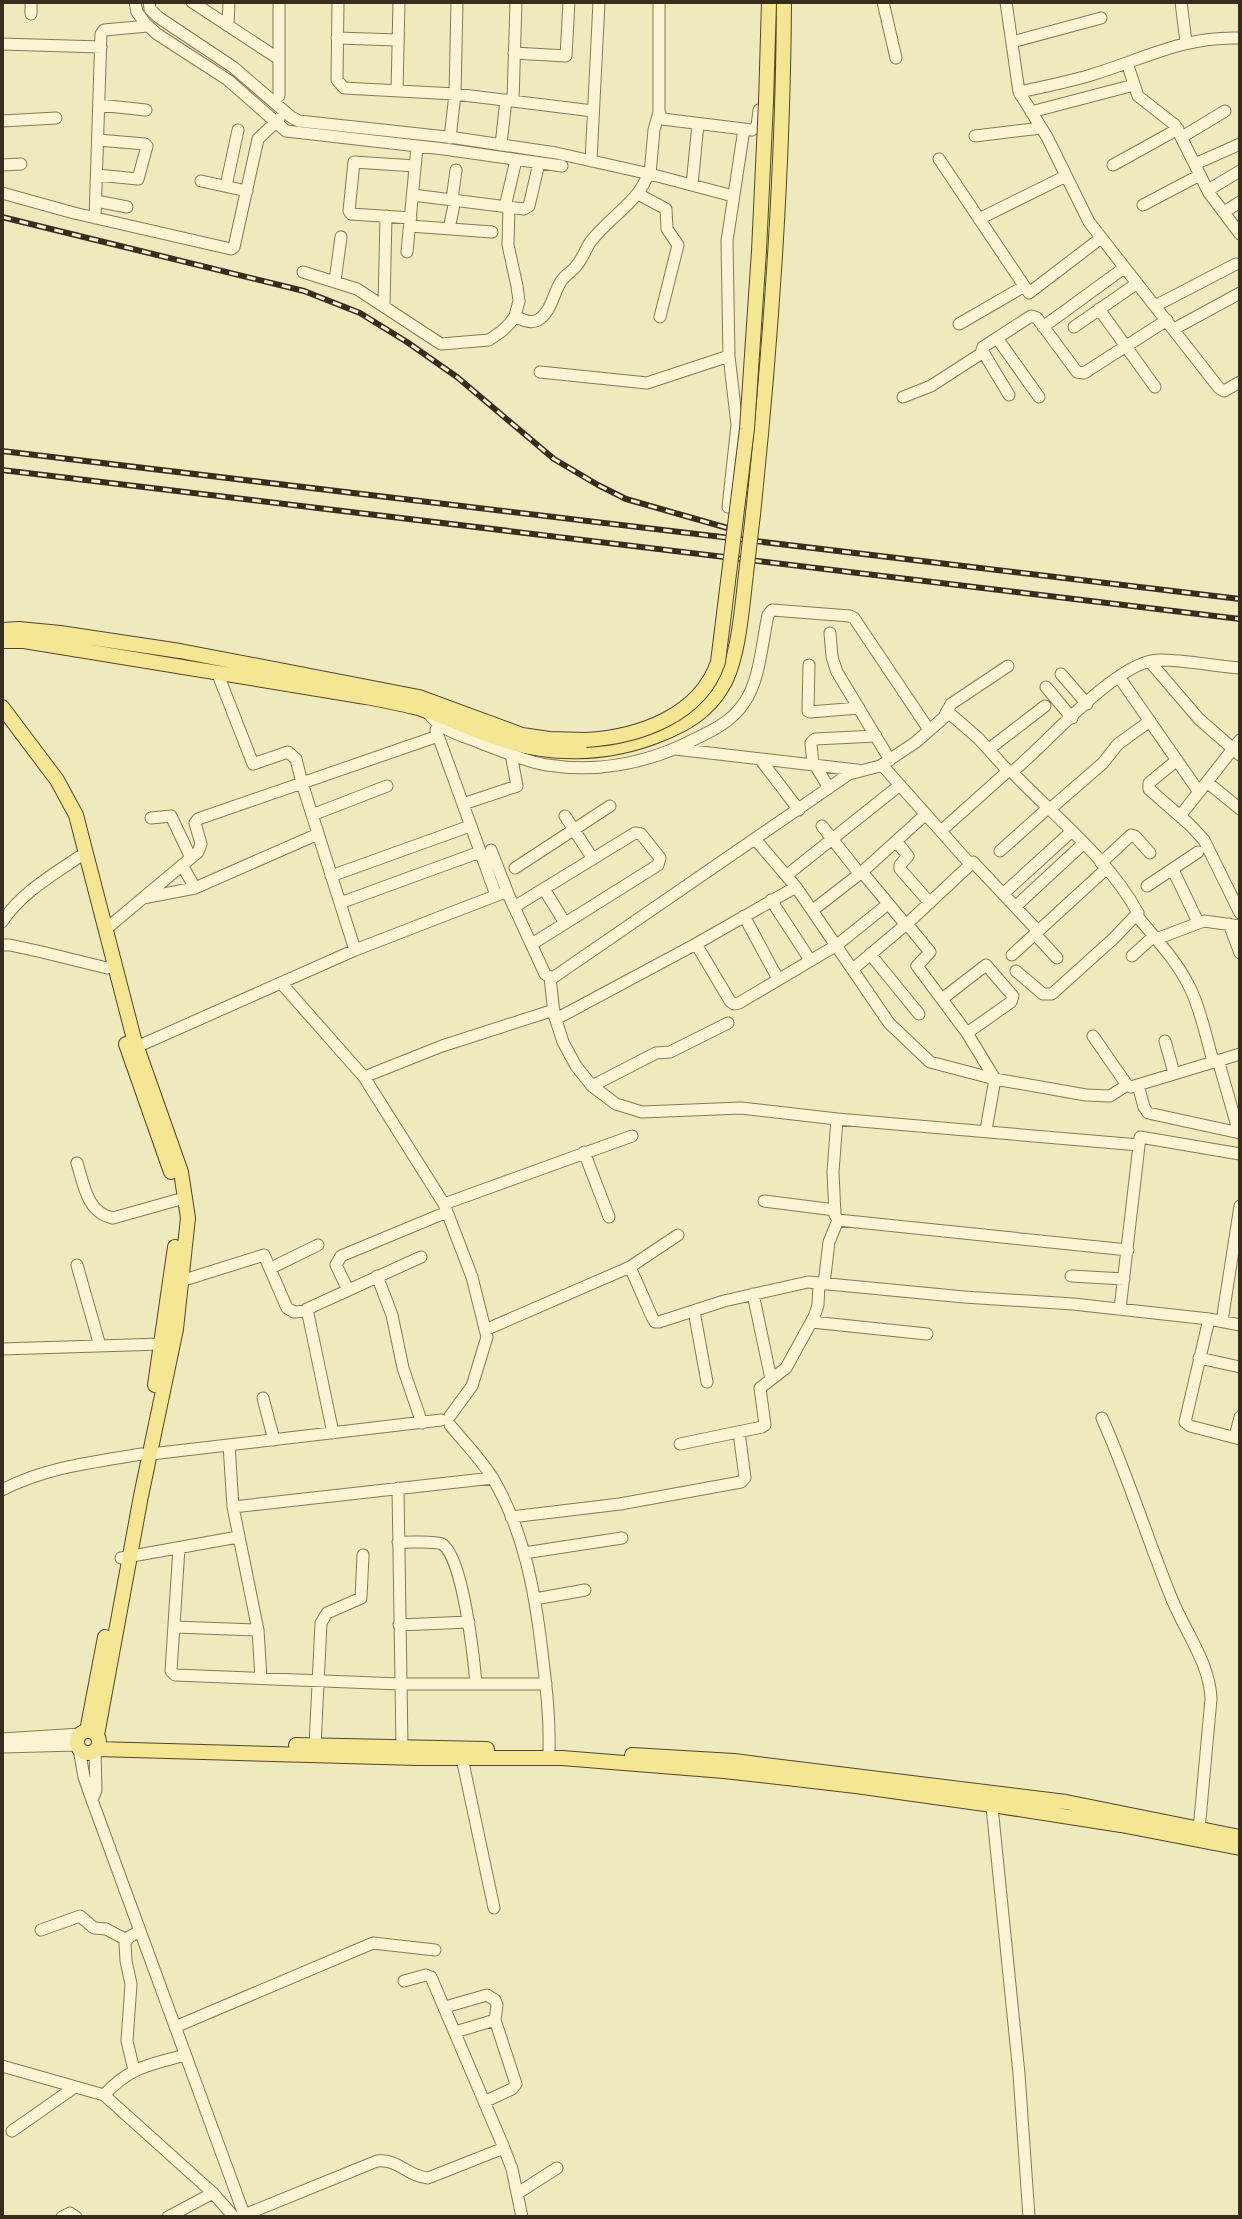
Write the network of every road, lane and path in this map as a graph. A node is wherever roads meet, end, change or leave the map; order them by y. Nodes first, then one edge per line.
1 (135, 2) edge
2 (149, 2) edge
3 (192, 2) edge
4 (229, 2) edge
5 (279, 2) edge
6 (338, 2) edge
7 (399, 2) edge
8 (457, 2) edge
9 (516, 2) edge
10 (569, 2) edge
11 (599, 2) edge
12 (659, 2) edge
13 (769, 2) edge
14 (784, 2) edge
15 (883, 2) edge
16 (1006, 2) edge
17 (1181, 2) edge
18 (1101, 18) dead end
19 (148, 26) junction
20 (228, 26) junction
21 (337, 38) junction
22 (1240, 38) edge
23 (398, 40) junction
24 (1012, 42) junction
25 (1186, 42) junction
26 (2, 44) edge
27 (776, 45) junction
28 (101, 47) junction
29 (514, 53) junction
30 (896, 58) dead end
31 (279, 59) junction
32 (1127, 63) junction
33 (1134, 85) junction
34 (397, 91) junction
35 (1019, 92) junction
36 (455, 94) junction
37 (279, 96) dead end
38 (510, 101) junction
39 (99, 105) junction
40 (146, 110) dead end
41 (593, 111) junction
42 (1225, 111) dead end
43 (659, 112) junction
44 (1031, 112) junction
45 (56, 118) dead end
46 (280, 118) junction
47 (2, 121) edge
48 (698, 124) junction
49 (1041, 128) junction
50 (744, 129) junction
51 (238, 130) dead end
52 (1180, 133) junction
53 (975, 136) dead end
54 (98, 140) junction
55 (455, 143) junction
56 (1240, 144) edge
57 (501, 145) junction
58 (417, 147) junction
59 (939, 159) dead end
60 (516, 160) junction
61 (591, 161) junction
62 (539, 163) junction
63 (21, 164) dead end
64 (2, 165) edge
65 (1113, 165) dead end
66 (415, 166) junction
67 (562, 166) dead end
68 (1197, 169) junction
69 (456, 170) dead end
70 (1240, 171) edge
71 (97, 175) junction
72 (1066, 176) junction
73 (648, 177) junction
74 (201, 181) dead end
75 (692, 185) junction
76 (226, 186) junction
77 (1208, 190) junction
78 (247, 191) junction
79 (2, 193) edge
80 (638, 194) junction
81 (413, 195) junction
82 (733, 196) junction
83 (453, 200) junction
84 (96, 201) junction
85 (1240, 202) edge
86 (1143, 205) dead end
87 (127, 207) dead end
88 (507, 207) junction
89 (1224, 212) junction
90 (386, 216) junction
91 (95, 218) junction
92 (979, 219) junction
93 (410, 222) junction
94 (449, 229) junction
95 (492, 232) dead end
96 (1240, 234) edge
97 (341, 237) dead end
98 (1101, 238) junction
99 (407, 252) dead end
100 (1236, 264) dead end
101 (1124, 268) junction
102 (303, 272) dead end
103 (335, 281) junction
104 (1136, 284) junction
105 (1023, 287) junction
106 (1240, 293) edge
107 (384, 306) junction
108 (1155, 306) junction
109 (1099, 309) junction
110 (515, 316) junction
111 (660, 317) dead end
112 (959, 324) dead end
113 (1170, 325) junction
114 (1043, 327) junction
115 (1074, 327) dead end
116 (997, 338) junction
117 (1125, 347) junction
118 (982, 353) junction
119 (729, 356) junction
120 (540, 372) dead end
121 (1240, 382) edge
122 (1155, 387) dead end
123 (1009, 395) dead end
124 (903, 397) dead end
125 (1039, 397) dead end
126 (728, 507) dead end
127 (2, 630) edge
128 (830, 633) dead end
129 (2, 641) edge
130 (1150, 662) junction
131 (809, 665) dead end
132 (1008, 666) dead end
133 (1240, 668) edge
134 (217, 672) junction
135 (1061, 674) dead end
136 (1119, 677) junction
137 (308, 682) junction
138 (1046, 687) dead end
139 (1087, 704) junction
140 (1045, 706) dead end
141 (2, 707) edge
142 (859, 708) junction
143 (429, 715) junction
144 (945, 715) junction
145 (1072, 718) junction
146 (1150, 721) junction
147 (2, 723) edge
148 (929, 730) junction
149 (438, 736) junction
150 (876, 736) junction
151 (586, 746) junction
152 (1237, 748) edge
153 (675, 749) junction
154 (989, 749) junction
155 (511, 754) junction
156 (760, 759) junction
157 (1177, 760) junction
158 (886, 762) junction
159 (814, 765) junction
160 (860, 770) junction
161 (1010, 772) junction
162 (302, 783) junction
163 (900, 785) junction
164 (387, 786) dead end
165 (1203, 787) junction
166 (829, 788) junction
167 (463, 804) junction
168 (610, 806) dead end
169 (1049, 809) junction
170 (1240, 809) edge
171 (799, 810) junction
172 (926, 814) junction
173 (312, 815) junction
174 (565, 816) dead end
175 (1180, 816) junction
176 (151, 818) dead end
177 (470, 826) junction
178 (822, 826) dead end
179 (574, 829) junction
180 (941, 831) junction
181 (1072, 831) junction
182 (318, 834) junction
183 (755, 839) junction
184 (832, 840) junction
185 (896, 841) junction
186 (1084, 843) junction
187 (486, 851) junction
188 (1000, 851) dead end
189 (1198, 852) dead end
190 (1150, 853) dead end
191 (79, 857) junction
192 (593, 859) junction
193 (187, 861) junction
194 (970, 864) junction
195 (1103, 866) junction
196 (515, 868) dead end
197 (1173, 870) junction
198 (861, 872) junction
199 (787, 875) junction
200 (331, 876) junction
201 (1147, 886) dead end
202 (796, 887) junction
203 (195, 888) junction
204 (544, 889) junction
205 (1004, 893) junction
206 (496, 895) junction
207 (143, 898) junction
208 (771, 900) junction
209 (512, 902) junction
210 (340, 903) junction
211 (930, 903) junction
212 (888, 904) junction
213 (1016, 906) junction
214 (813, 910) junction
215 (1240, 913) edge
216 (744, 916) junction
217 (1137, 916) junction
218 (2, 922) edge
219 (1198, 922) junction
220 (565, 923) junction
221 (907, 924) junction
222 (1234, 925) edge
223 (106, 929) junction
224 (1037, 932) junction
225 (1155, 937) junction
226 (532, 944) junction
227 (696, 944) junction
228 (2, 945) edge
229 (837, 945) junction
230 (355, 950) junction
231 (1240, 953) edge
232 (870, 954) junction
233 (1012, 955) dead end
234 (1132, 956) dead end
235 (1057, 958) dead end
236 (810, 960) junction
237 (107, 968) junction
238 (853, 969) junction
239 (1016, 971) dead end
240 (550, 977) junction
241 (778, 979) junction
242 (281, 983) junction
243 (942, 999) junction
244 (555, 1014) junction
245 (919, 1014) dead end
246 (728, 1023) dead end
247 (967, 1033) junction
248 (1093, 1036) dead end
249 (1165, 1041) dead end
250 (132, 1049) junction
251 (1240, 1054) edge
252 (1216, 1060) junction
253 (1174, 1073) junction
254 (364, 1077) junction
255 (995, 1079) junction
256 (1132, 1085) junction
257 (592, 1086) junction
258 (837, 1119) junction
259 (986, 1130) junction
260 (1240, 1133) edge
261 (632, 1136) dead end
262 (1139, 1145) junction
263 (584, 1152) junction
264 (1240, 1154) edge
265 (77, 1163) dead end
266 (177, 1200) junction
267 (764, 1201) dead end
268 (1240, 1206) edge
269 (445, 1208) junction
270 (836, 1215) junction
271 (609, 1217) dead end
272 (678, 1235) dead end
273 (318, 1245) dead end
274 (1128, 1250) junction
275 (421, 1257) dead end
276 (77, 1265) dead end
277 (630, 1267) junction
278 (271, 1268) junction
279 (377, 1276) junction
280 (1071, 1276) dead end
281 (1124, 1279) junction
282 (181, 1281) junction
283 (822, 1284) junction
284 (348, 1290) junction
285 (753, 1294) junction
286 (1120, 1309) junction
287 (306, 1311) junction
288 (694, 1311) junction
289 (1216, 1320) junction
290 (812, 1322) junction
291 (1240, 1325) edge
292 (485, 1330) junction
293 (927, 1334) dead end
294 (161, 1344) junction
295 (100, 1346) junction
296 (2, 1349) edge
297 (1199, 1358) junction
298 (1240, 1367) edge
299 (771, 1379) junction
300 (707, 1382) dead end
301 (263, 1398) dead end
302 (1240, 1417) edge
303 (1102, 1418) dead end
304 (447, 1420) junction
305 (422, 1423) junction
306 (739, 1432) junction
307 (333, 1433) junction
308 (1238, 1438) edge
309 (274, 1440) junction
310 (680, 1444) dead end
311 (229, 1445) junction
312 (146, 1454) junction
313 (493, 1478) junction
314 (398, 1488) junction
315 (2, 1490) edge
316 (233, 1507) junction
317 (511, 1517) junction
318 (238, 1537) junction
319 (622, 1538) dead end
320 (398, 1542) junction
321 (179, 1548) junction
322 (524, 1553) junction
323 (363, 1555) dead end
324 (126, 1558) junction
325 (585, 1590) dead end
326 (535, 1599) junction
327 (469, 1622) junction
328 (399, 1625) junction
329 (174, 1627) junction
330 (258, 1630) junction
331 (261, 1678) junction
332 (317, 1680) junction
333 (400, 1684) junction
334 (476, 1684) junction
335 (546, 1684) junction
336 (2, 1739) edge
337 (89, 1742) junction
338 (315, 1745) junction
339 (2, 1747) edge
340 (402, 1747) junction
341 (549, 1750) junction
342 (462, 1758) junction
343 (991, 1799) junction
344 (1199, 1830) junction
345 (1240, 1837) edge
346 (1240, 1848) edge
347 (494, 1908) dead end
348 (41, 1930) dead end
349 (140, 1931) junction
350 (127, 1940) junction
351 (435, 1950) dead end
352 (404, 1981) dead end
353 (445, 2007) junction
354 (495, 2020) junction
355 (175, 2027) junction
356 (455, 2032) junction
357 (185, 2055) junction
358 (2, 2066) edge
359 (134, 2070) junction
360 (75, 2087) junction
361 (104, 2095) junction
362 (486, 2101) junction
363 (12, 2131) dead end
364 (504, 2148) junction
365 (557, 2168) dead end
366 (512, 2169) junction
367 (537, 2181) junction
368 (213, 2193) junction
369 (518, 2193) junction
370 (241, 2216) edge
371 (62, 2217) edge
372 (76, 2217) edge
373 (168, 2217) edge
374 (522, 2217) edge
375 (1029, 2217) edge

1 - 19 street
2 - 46 street
3 - 20 street
4 - 20 street
5 - 31 street
6 - 21 street
7 - 23 street
8 - 36 street
9 - 29 street
10 - 29 street
11 - 41 street
12 - 43 street
13 - 27 main road
14 - 27 main road
15 - 30 street
16 - 24 street
17 - 25 street
18 - 24 street
19 - 28 street
19 - 46 street
20 - 31 street
21 - 23 street
21 - 34 street
22 - 25 street
23 - 34 street
24 - 35 street
25 - 32 street
26 - 28 street
27 - 50 street
27 - 151 main road, bridge
27 - 151 main road, bridge
28 - 39 street
29 - 38 street
31 - 37 street
32 - 33 street
32 - 35 street
33 - 44 street
33 - 52 street
34 - 36 street
35 - 44 street
36 - 38 street
36 - 55 street
38 - 41 street
38 - 57 street
39 - 40 street
39 - 54 street
41 - 61 street
42 - 52 street
43 - 48 street
43 - 73 street
44 - 49 street
45 - 47 street
46 - 55 street
46 - 58 street
46 - 78 street
48 - 50 street
48 - 75 street
49 - 53 street
49 - 72 street
50 - 82 street
51 - 76 street
52 - 65 street
52 - 68 street
54 - 71 street
54 - 71 street
55 - 57 street
55 - 58 street
55 - 60 street
56 - 68 street
57 - 61 street
58 - 66 street
59 - 92 street
60 - 62 street
60 - 88 street
61 - 73 street
62 - 67 street
62 - 88 street
63 - 64 street
66 - 81 street
66 - 90 street
68 - 77 street
68 - 86 street
69 - 83 street
70 - 77 street
71 - 84 street
72 - 92 street
72 - 98 street
73 - 75 street
73 - 80 street
74 - 76 street
75 - 82 street
76 - 78 street
77 - 89 street
78 - 91 street
79 - 91 street
80 - 110 street
80 - 111 street
81 - 83 street
81 - 93 street
82 - 119 street
83 - 88 street
83 - 94 street
84 - 87 street
84 - 91 street
85 - 89 street
88 - 110 street
89 - 96 street
90 - 93 street
90 - 107 street
92 - 105 street
93 - 94 street
93 - 99 street
94 - 95 street
97 - 103 street
98 - 101 street
98 - 105 street
100 - 108 street
101 - 104 street
101 - 114 street
102 - 103 street
103 - 107 street
104 - 108 street
104 - 109 street
105 - 112 street
106 - 113 street
107 - 110 street
108 - 113 street
109 - 115 street
109 - 117 street
113 - 117 street
113 - 121 street
114 - 116 street
114 - 117 street
116 - 118 street
116 - 125 street
117 - 122 street
118 - 123 street
118 - 124 street
119 - 120 street
119 - 126 street
127 - 137 main road
128 - 142 street
129 - 134 main road
130 - 133 street
130 - 136 street
130 - 152 street
131 - 142 street
132 - 144 street
134 - 137 main road
134 - 162 street
135 - 139 street
136 - 139 street
136 - 146 street
137 - 143 main road
137 - 151 main road
138 - 145 street
139 - 145 street
140 - 154 street
141 - 223 main road
142 - 150 street
143 - 149 street
143 - 151 main road
143 - 155 street
144 - 148 street
144 - 154 street
145 - 161 street
146 - 157 street
146 - 169 street
147 - 191 main road
148 - 153 street
148 - 158 street
149 - 162 street
149 - 167 street
150 - 158 street
150 - 159 street
152 - 165 street
153 - 155 street
153 - 156 street
154 - 161 street
155 - 167 street
156 - 159 street
156 - 171 street
157 - 165 street
157 - 175 street
158 - 160 street
158 - 163 street
159 - 160 street
159 - 166 street
160 - 166 street
161 - 169 street
161 - 180 street
162 - 173 street
162 - 193 street
163 - 172 street
163 - 184 street
164 - 173 street
165 - 170 street
165 - 175 street
166 - 171 street
167 - 177 street
168 - 179 street
169 - 181 street
169 - 188 street
171 - 183 street
172 - 180 street
172 - 185 street
173 - 182 street
174 - 179 street
175 - 215 street
176 - 193 street
177 - 187 street
177 - 200 street
178 - 184 street
179 - 192 street
179 - 196 street
180 - 194 street
181 - 186 street
181 - 205 street
182 - 200 street
182 - 203 street
183 - 199 street
183 - 240 street
184 - 198 street
184 - 199 street
185 - 198 street
185 - 211 street
186 - 195 street
186 - 213 street
187 - 206 street
187 - 209 street
187 - 210 street
189 - 197 street
190 - 195 street
191 - 218 street
191 - 237 main road
192 - 204 street
192 - 220 street
193 - 203 street
193 - 207 street
194 - 205 street
194 - 211 street
195 - 217 street
195 - 224 street
197 - 201 street
197 - 219 street
198 - 212 street
198 - 214 street
199 - 202 street
200 - 210 street
202 - 208 street
202 - 214 street
203 - 207 street
204 - 209 street
204 - 220 street
205 - 213 street
206 - 209 street
206 - 230 street
207 - 223 street
208 - 216 street
208 - 236 street
209 - 226 street
210 - 230 street
211 - 221 street
212 - 221 street
212 - 229 street
213 - 224 street
214 - 229 street
216 - 227 street
216 - 241 street
217 - 225 street
217 - 239 street
219 - 222 street
219 - 225 street
220 - 226 street
221 - 232 street
221 - 243 street
222 - 231 street
223 - 250 main road
224 - 233 street
224 - 235 street
225 - 234 street
225 - 252 street
226 - 240 street
227 - 241 street
227 - 244 street
228 - 237 street
229 - 236 street
229 - 238 street
230 - 242 street
232 - 238 street
232 - 245 street
236 - 241 street
237 - 250 main road
238 - 255 street
240 - 244 street
242 - 250 street
242 - 254 street
243 - 247 street
243 - 247 street
244 - 254 street
244 - 257 street
246 - 257 street
247 - 255 street
248 - 256 street
249 - 253 street
250 - 266 main road
250 - 282 main road
251 - 252 street
252 - 253 street
252 - 260 street
253 - 256 street
254 - 269 street
255 - 256 street
255 - 259 street
256 - 260 street
257 - 258 street
258 - 259 street
258 - 270 street
259 - 262 street
261 - 263 street
262 - 264 street
262 - 274 street
263 - 269 street
263 - 271 street
265 - 266 street
266 - 294 main road
267 - 270 street
268 - 289 street
269 - 284 street
269 - 292 street
270 - 274 street
270 - 283 street
272 - 277 street
273 - 278 street
274 - 281 street
275 - 279 street
276 - 295 street
277 - 288 street
277 - 292 street
278 - 282 street
278 - 287 street
279 - 284 street
279 - 305 street
280 - 281 street
281 - 286 street
282 - 312 main road
283 - 285 street
283 - 286 street
283 - 290 street
284 - 287 street
285 - 288 street
285 - 299 street
286 - 289 street
287 - 307 street
288 - 300 street
289 - 291 street
289 - 297 street
290 - 293 street
290 - 299 street
292 - 304 street
294 - 295 street
294 - 312 main road
295 - 296 street
297 - 298 street
297 - 308 street
299 - 306 street
301 - 309 street
302 - 308 street
303 - 344 street
304 - 305 street
304 - 313 street
305 - 307 street
306 - 310 street
306 - 317 street
307 - 309 street
309 - 311 street
311 - 312 street
311 - 316 street
312 - 315 street
312 - 324 main road
313 - 314 street
313 - 317 street
314 - 316 street
314 - 320 street
316 - 318 street
317 - 322 street
318 - 321 street
318 - 330 street
319 - 322 street
320 - 327 street
320 - 328 street
321 - 324 street
321 - 329 street
322 - 326 street
323 - 332 street
324 - 337 main road
325 - 326 street
326 - 335 street
327 - 328 street
327 - 334 street
328 - 333 street
329 - 330 street
329 - 331 street
330 - 331 street
331 - 332 street
332 - 333 street
332 - 338 street
333 - 334 street
333 - 340 street
334 - 335 street
335 - 341 street
336 - 337 street
337 - 338 main road
337 - 339 street
337 - 342 main road
337 - 349 street
338 - 340 main road
340 - 341 main road
341 - 343 main road
342 - 343 main road
342 - 347 street
343 - 344 main road
343 - 346 main road
343 - 375 street
344 - 345 main road
348 - 350 street
349 - 350 street
349 - 355 street
350 - 359 street
351 - 355 street
352 - 353 street
353 - 354 street
353 - 356 street
354 - 356 street
354 - 362 street
355 - 357 street
356 - 362 street
357 - 359 street
357 - 370 street
358 - 360 street
359 - 361 street
360 - 361 street
360 - 363 street
361 - 368 street
362 - 364 street
364 - 366 street
364 - 370 street
365 - 367 street
366 - 367 street
366 - 369 street
367 - 369 street
368 - 370 street
368 - 373 street
369 - 374 street
371 - 372 street

